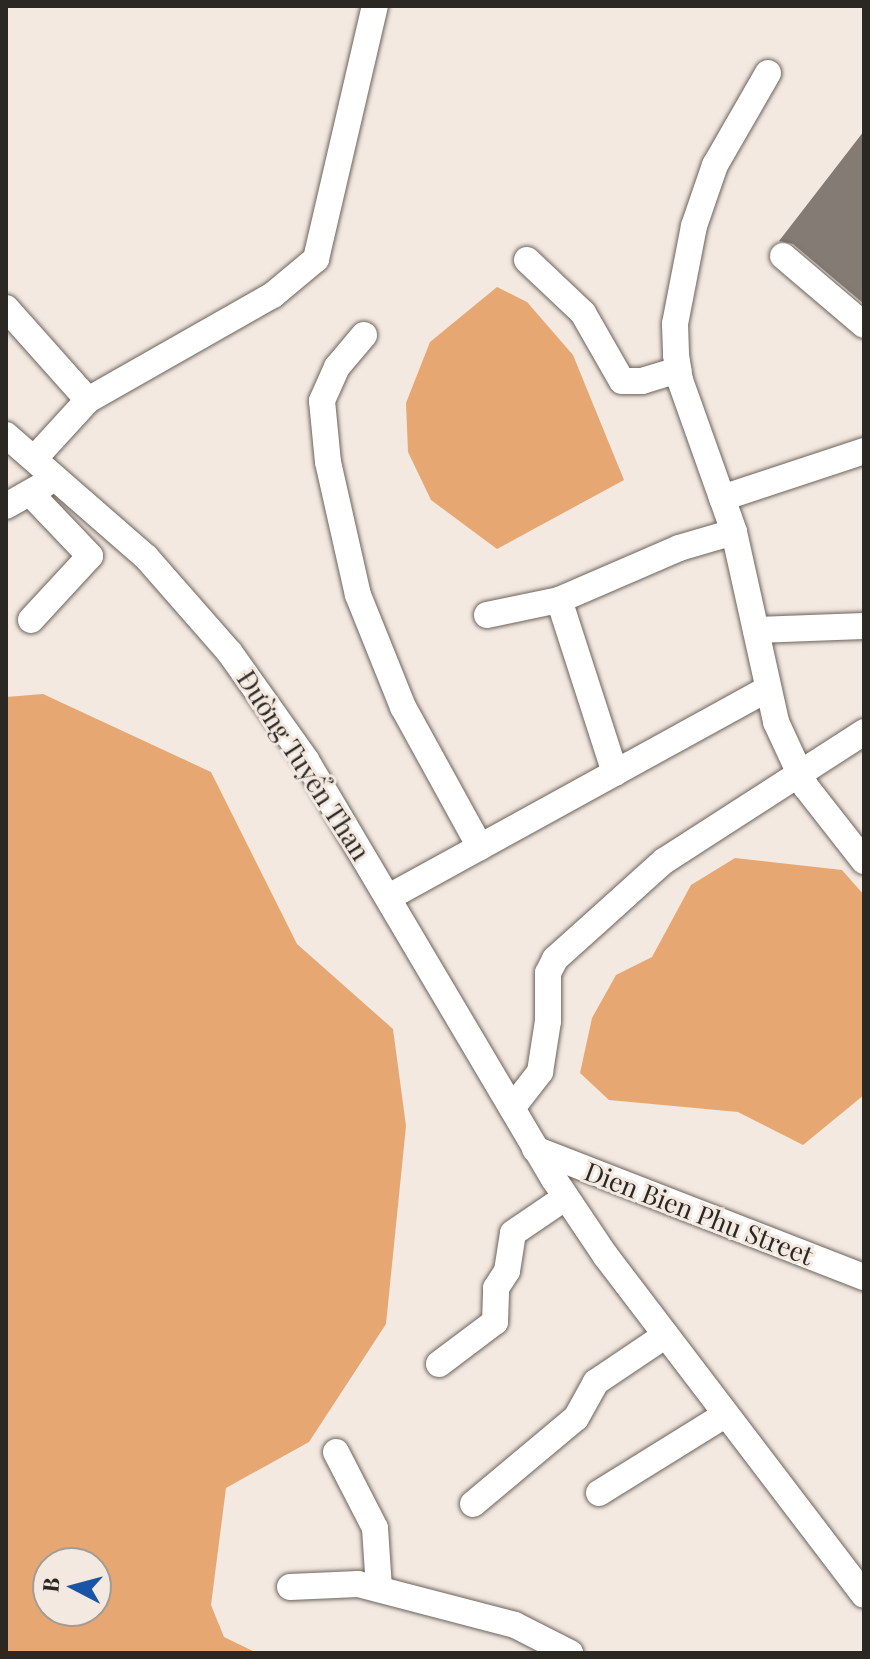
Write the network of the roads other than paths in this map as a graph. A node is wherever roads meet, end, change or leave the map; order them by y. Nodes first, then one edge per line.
1 (375, 6) edge
2 (768, 73) dead end
3 (783, 256) dead end
4 (527, 260) dead end
5 (6, 308) edge
6 (864, 325) edge
7 (364, 335) dead end
8 (678, 370) junction
9 (88, 400) junction
10 (6, 435) edge
11 (864, 451) edge
12 (38, 453) junction
13 (56, 478) junction
14 (15, 497) edge
15 (722, 498) junction
16 (734, 532) junction
17 (559, 600) junction
18 (487, 615) dead end
19 (31, 620) dead end
20 (864, 626) edge
21 (756, 630) junction
22 (767, 689) junction
23 (864, 732) edge
24 (615, 773) junction
25 (799, 775) junction
26 (480, 847) junction
27 (864, 861) edge
28 (389, 897) junction
29 (512, 1108) junction
30 (535, 1149) junction
31 (566, 1197) junction
32 (864, 1277) edge
33 (666, 1335) junction
34 (439, 1364) dead end
35 (725, 1415) junction
36 (336, 1452) dead end
37 (599, 1493) dead end
38 (473, 1504) dead end
39 (290, 1587) dead end
40 (379, 1589) junction
41 (864, 1595) edge
42 (570, 1653) edge

1 - 9 street
2 - 8 street
3 - 6 street
4 - 8 street
5 - 9 street
7 - 26 street
8 - 15 street
9 - 12 street
10 - 12 street, Đường Tuyển Than
11 - 15 street
12 - 13 street, Đường Tuyển Than
13 - 14 street
13 - 28 street, Đường Tuyển Than
14 - 19 street
15 - 16 street
16 - 17 street
16 - 21 street
17 - 18 street
17 - 24 street
20 - 21 street
21 - 22 street
22 - 24 street
22 - 25 street
23 - 25 street
24 - 26 street
25 - 27 street
25 - 29 street
26 - 28 street
28 - 29 street, Đường Tuyển Than
29 - 30 street, Đường Tuyển Than
30 - 31 street, Đường Tuyển Than
30 - 32 street, Dien Bien Phu Street
31 - 33 street, Đường Tuyển Than
31 - 34 street
33 - 35 street, Đường Tuyển Than
33 - 38 street
35 - 37 street
35 - 41 street, Đường Tuyển Than
36 - 40 street
39 - 40 street
40 - 42 street

